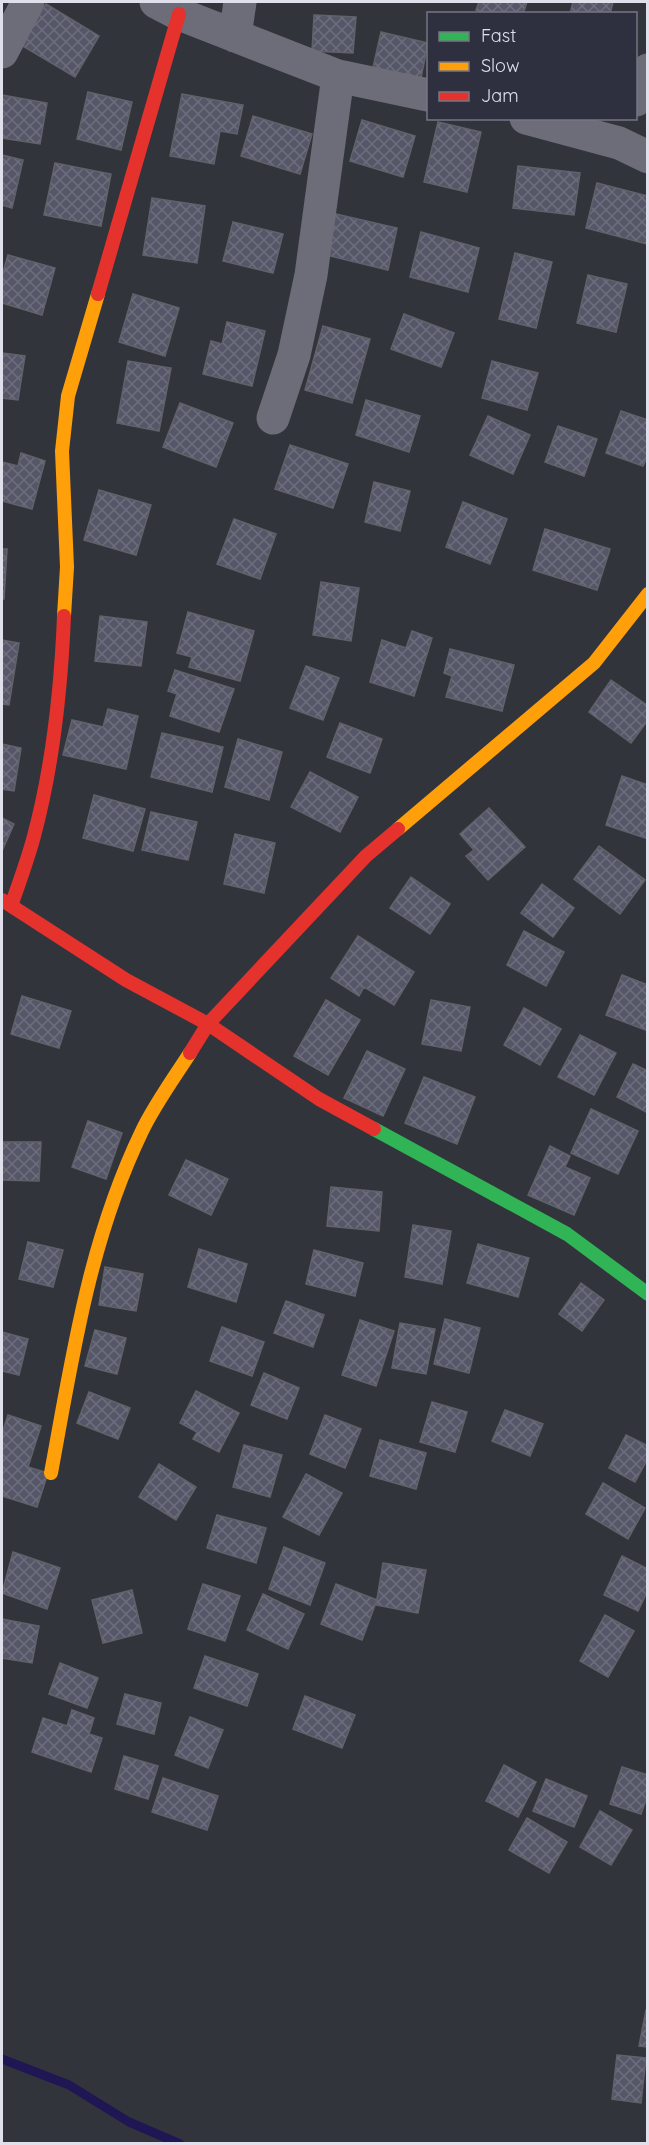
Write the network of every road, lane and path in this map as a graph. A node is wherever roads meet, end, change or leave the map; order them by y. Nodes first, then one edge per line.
1 (28, 2) edge
2 (240, 2) edge
3 (167, 8) edge
4 (235, 36) junction
5 (2, 52) edge
6 (648, 70) edge
7 (338, 76) junction
8 (427, 94) edge
9 (637, 98) edge
10 (541, 120) edge
11 (623, 131) edge
12 (648, 157) edge
13 (273, 418) dead end
14 (648, 594) edge
15 (6, 903) edge
16 (208, 1024) junction
17 (648, 1294) edge
18 (51, 1473) dead end

1 - 5 street
2 - 4 street
3 - 4 street
3 - 15 street
4 - 7 street
6 - 9 street
7 - 8 street
7 - 13 street
10 - 11 street
11 - 12 street
14 - 16 street
15 - 16 street
16 - 17 street
16 - 18 street

